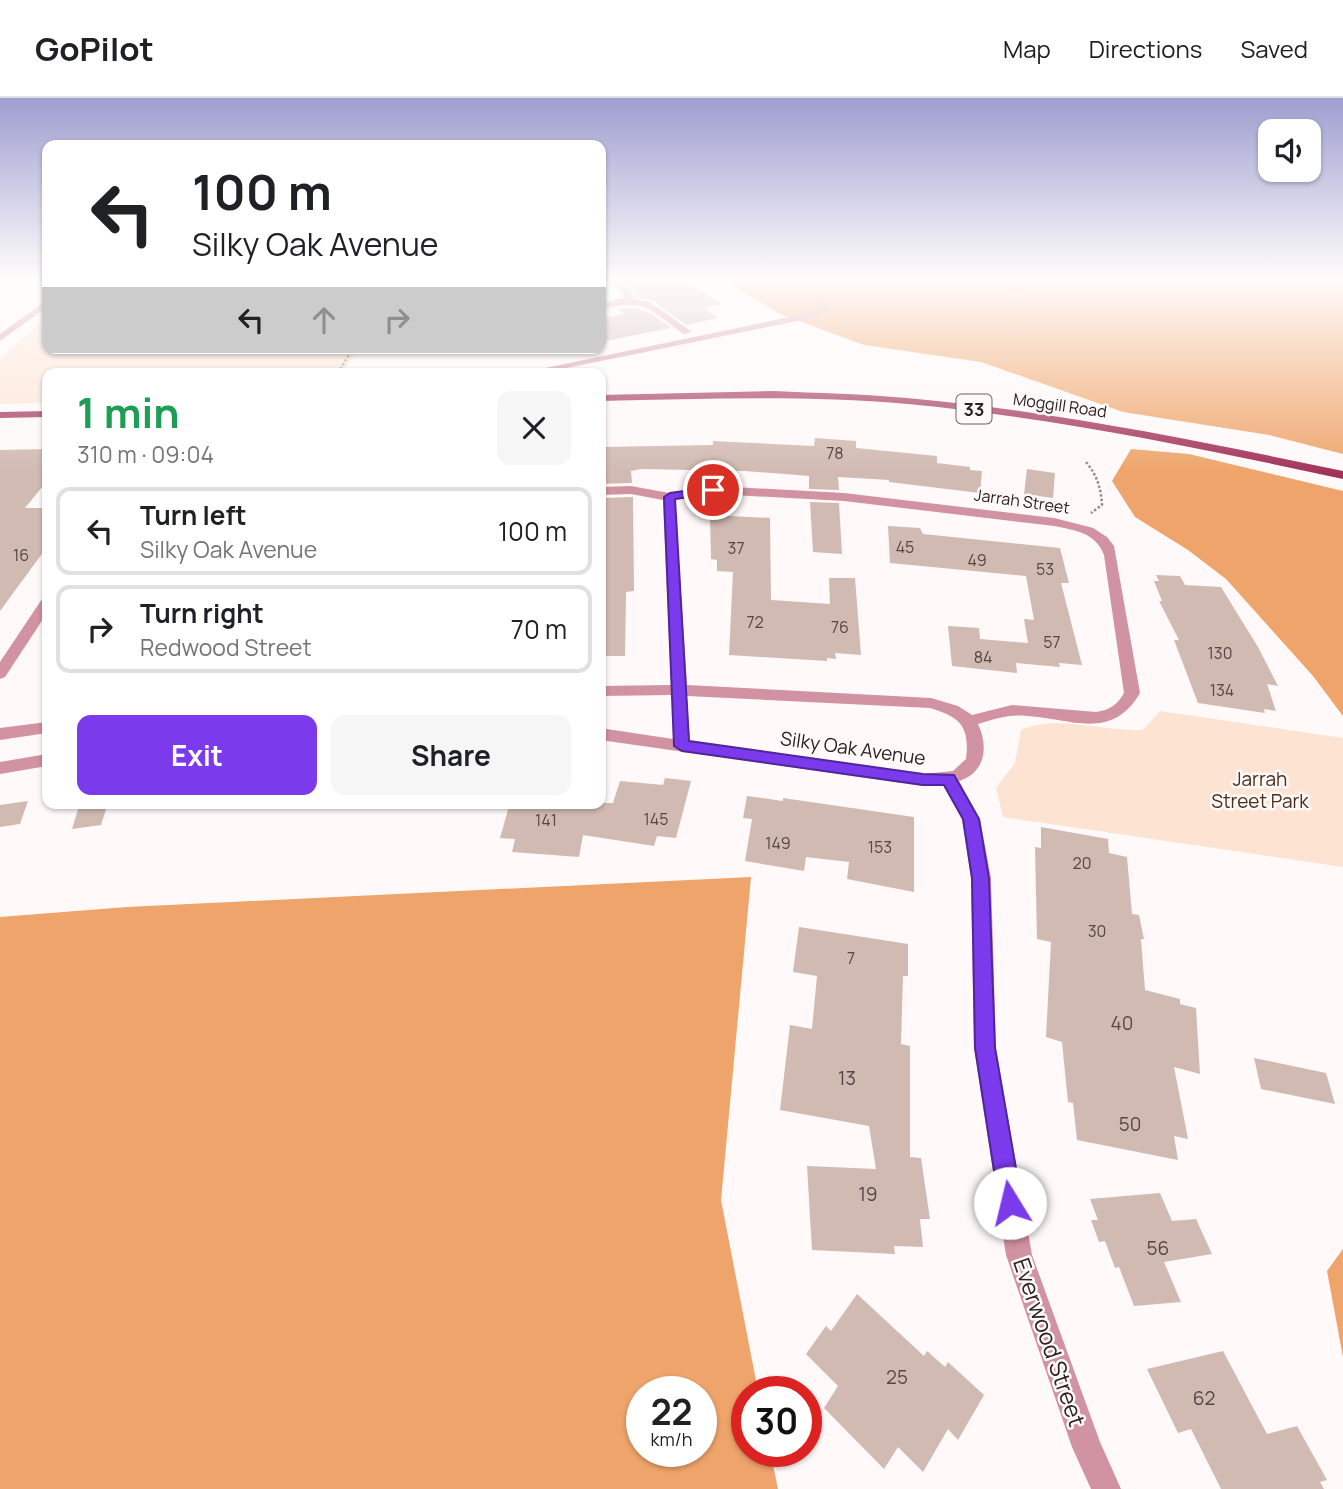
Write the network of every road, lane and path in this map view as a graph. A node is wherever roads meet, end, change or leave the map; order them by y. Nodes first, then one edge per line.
1 (669, 344) edge
2 (551, 368) edge
3 (606, 398) edge
4 (42, 414) edge
5 (0, 415) edge
6 (1086, 462) dead end
7 (1343, 475) edge
8 (606, 491) edge
9 (670, 497) junction
10 (1074, 526) junction
11 (42, 610) edge
12 (0, 674) edge
13 (678, 690) junction
14 (606, 691) edge
15 (969, 721) junction
16 (42, 729) edge
17 (0, 734) edge
18 (606, 735) edge
19 (682, 746) junction
20 (42, 762) edge
21 (0, 768) edge
22 (949, 779) junction
23 (1106, 1489) edge

1 - 2 street
3 - 7 main road, Moggill Road / 33
4 - 5 main road
6 - 10 path
8 - 9 street, Jarrah Street
9 - 10 street, Jarrah Street
9 - 13 street
10 - 15 street, Jarrah Street
11 - 12 street
13 - 14 street
13 - 15 street
13 - 19 street
15 - 22 street, Silky Oak Avenue
16 - 17 street
18 - 19 street, Silky Oak Avenue
19 - 22 street, Silky Oak Avenue
20 - 21 street
22 - 23 street, Everwood Street

